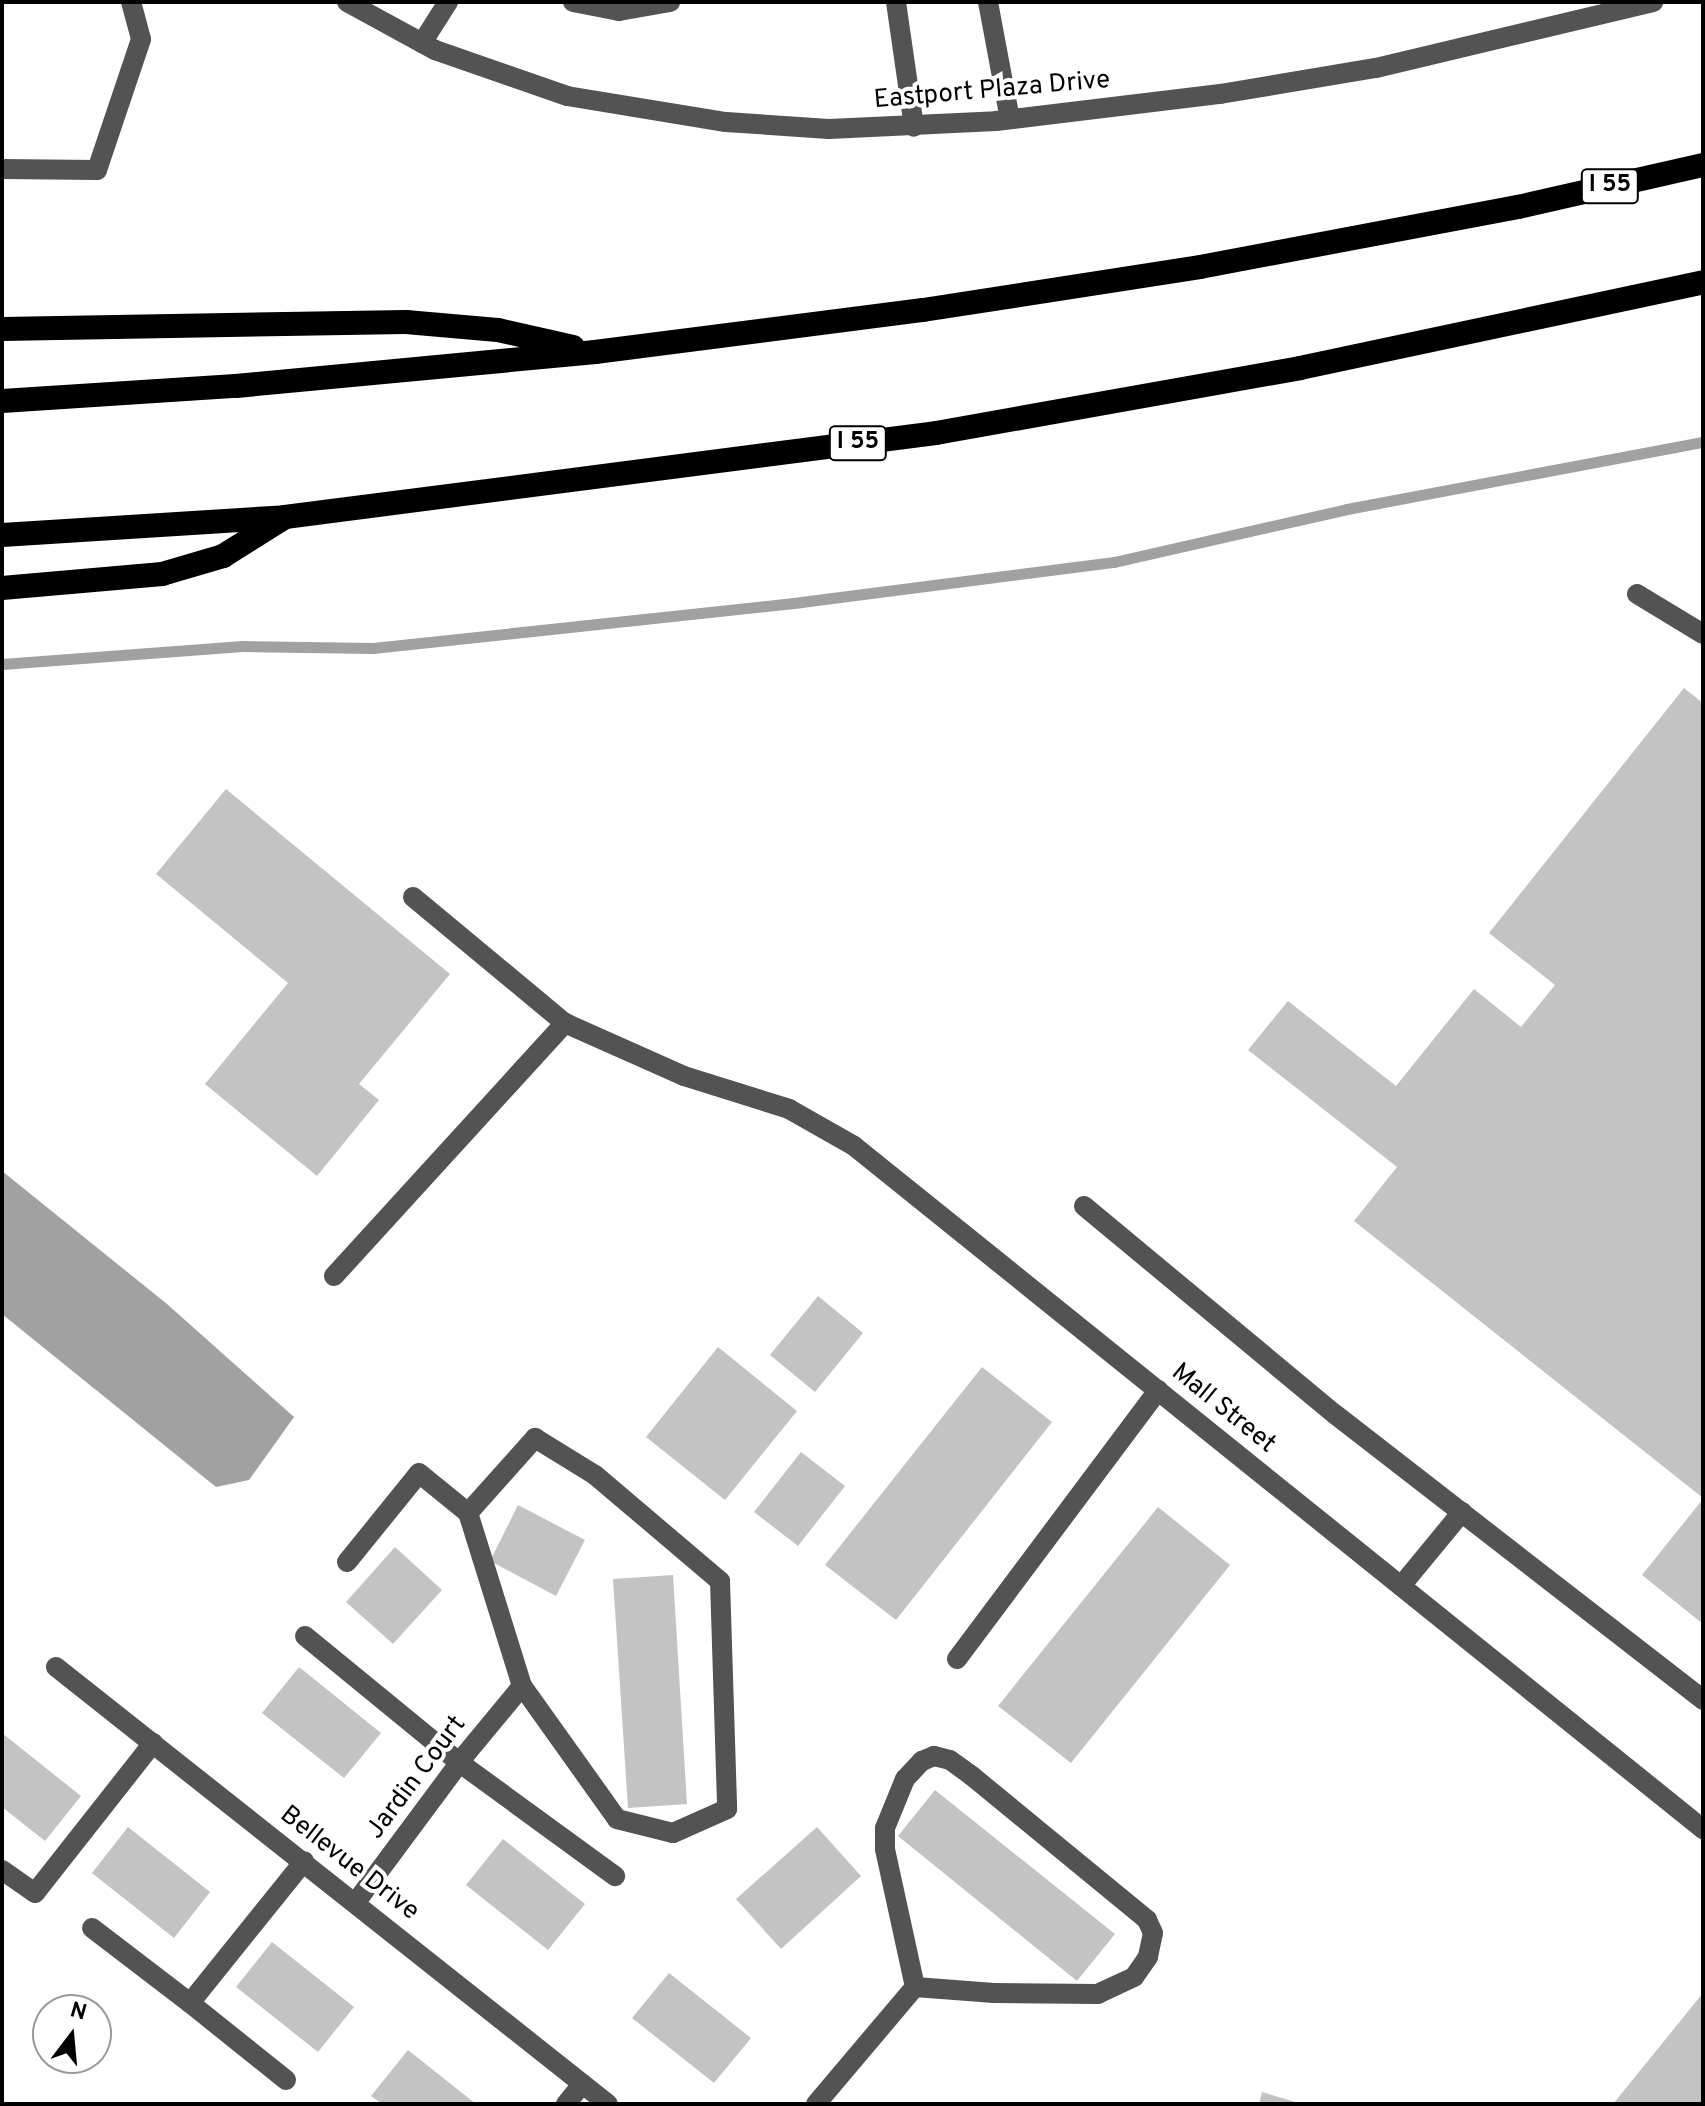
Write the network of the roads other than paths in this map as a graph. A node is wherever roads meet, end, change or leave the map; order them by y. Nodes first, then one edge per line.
1 (131, 2) edge
2 (347, 2) edge
3 (448, 2) edge
4 (573, 2) edge
5 (670, 2) edge
6 (896, 2) edge
7 (988, 2) edge
8 (1653, 2) edge
9 (422, 43) junction
10 (1010, 119) junction
11 (914, 127) junction
12 (1703, 165) edge
13 (2, 169) edge
14 (1703, 282) edge
15 (2, 329) edge
16 (595, 352) junction
17 (2, 401) edge
18 (285, 517) junction
19 (2, 535) edge
20 (2, 588) edge
21 (1637, 594) dead end
22 (1703, 634) edge
23 (413, 897) dead end
24 (565, 1023) junction
25 (1084, 1206) dead end
26 (334, 1276) dead end
27 (1158, 1390) junction
28 (1462, 1512) junction
29 (468, 1513) junction
30 (347, 1562) dead end
31 (1401, 1586) junction
32 (305, 1636) dead end
33 (957, 1659) dead end
34 (56, 1667) dead end
35 (522, 1686) junction
36 (1703, 1700) edge
37 (153, 1743) junction
38 (460, 1763) junction
39 (1703, 1829) edge
40 (304, 1861) junction
41 (2, 1870) edge
42 (615, 1876) dead end
43 (356, 1902) junction
44 (92, 1928) dead end
45 (915, 1987) junction
46 (190, 2003) junction
47 (286, 2080) dead end
48 (582, 2084) junction
49 (566, 2104) edge
50 (608, 2104) edge
51 (816, 2104) edge

1 - 13 street
2 - 9 street, Eastport Plaza Drive
3 - 9 street
4 - 5 street
6 - 11 street
7 - 10 street
8 - 10 street, Eastport Plaza Drive
9 - 11 street, Eastport Plaza Drive
10 - 11 street, Eastport Plaza Drive
12 - 16 highway, I 55
14 - 18 highway, I 55
15 - 16 highway
16 - 17 highway, I 55
18 - 19 highway, I 55
18 - 20 highway
21 - 22 street
23 - 24 street, Mall Street
24 - 26 street
24 - 27 street, Mall Street
25 - 28 street
27 - 31 street, Mall Street
27 - 33 street
28 - 31 street
28 - 36 street
29 - 30 street
29 - 35 street
29 - 35 street
31 - 39 street, Mall Street
32 - 38 street
34 - 37 street, Bellevue Drive
35 - 38 street, Jardin Court
37 - 40 street, Bellevue Drive
37 - 41 street
38 - 42 street
38 - 43 street, Jardin Court
40 - 43 street, Bellevue Drive
40 - 46 street
43 - 48 street, Bellevue Drive
44 - 46 street
45 - 45 street
45 - 51 street
46 - 47 street
48 - 49 street
48 - 50 street, Bellevue Drive

